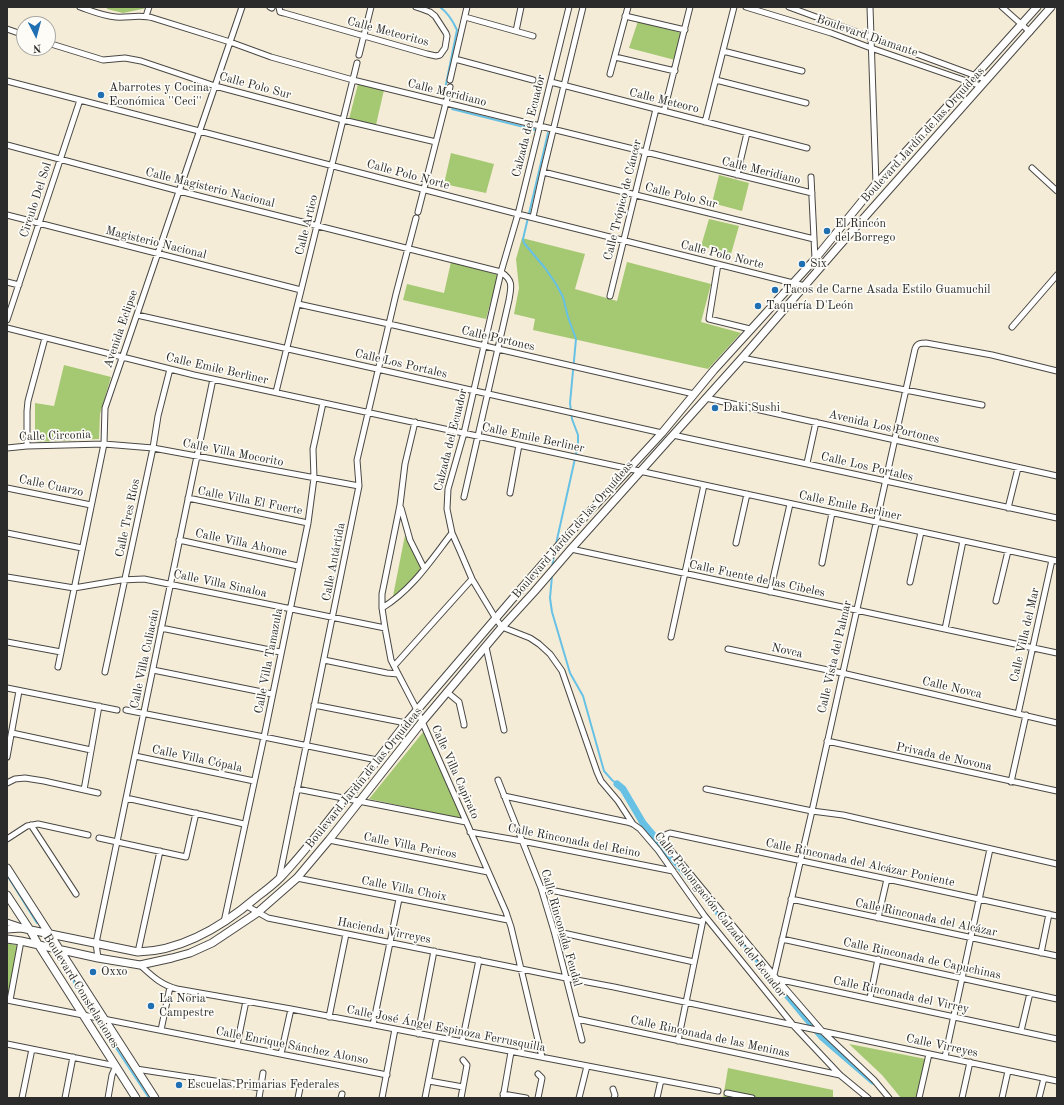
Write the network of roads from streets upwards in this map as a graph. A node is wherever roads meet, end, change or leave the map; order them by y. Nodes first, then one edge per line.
1 (80, 7) edge
2 (100, 7) edge
3 (149, 7) edge
4 (242, 7) edge
5 (279, 7) edge
6 (371, 7) edge
7 (416, 7) edge
8 (468, 7) edge
9 (521, 7) edge
10 (569, 7) edge
11 (583, 7) edge
12 (628, 7) edge
13 (690, 7) edge
14 (734, 7) edge
15 (746, 7) edge
16 (789, 7) edge
17 (870, 7) edge
18 (1002, 7) edge
19 (1037, 7) edge
20 (1051, 7) edge
21 (422, 8) edge
22 (98, 14) junction
23 (146, 16) junction
24 (625, 16) junction
25 (465, 17) junction
26 (1021, 25) junction
27 (685, 30) junction
28 (516, 31) junction
29 (1030, 32) junction
30 (364, 36) junction
31 (533, 36) dead end
32 (872, 38) junction
33 (230, 42) junction
34 (56, 45) edge
35 (871, 48) junction
36 (723, 51) junction
37 (359, 55) dead end
38 (615, 57) junction
39 (455, 59) junction
40 (357, 63) dead end
41 (802, 71) dead end
42 (675, 72) junction
43 (610, 74) dead end
44 (975, 76) junction
45 (353, 80) junction
46 (450, 80) dead end
47 (533, 80) dead end
48 (716, 80) junction
49 (987, 80) junction
50 (7, 81) edge
51 (551, 82) junction
52 (970, 82) junction
53 (215, 86) junction
54 (564, 86) junction
55 (981, 86) junction
56 (450, 87) dead end
57 (80, 100) junction
58 (446, 103) junction
59 (806, 103) dead end
60 (656, 109) junction
61 (664, 111) junction
62 (343, 120) junction
63 (705, 122) junction
64 (540, 126) junction
65 (554, 130) junction
66 (199, 131) junction
67 (747, 133) junction
68 (436, 142) junction
69 (7, 145) edge
70 (807, 148) dead end
71 (645, 152) junction
72 (60, 159) junction
73 (332, 165) junction
74 (1032, 168) dead end
75 (543, 172) junction
76 (737, 175) junction
77 (811, 177) dead end
78 (876, 184) junction
79 (424, 189) junction
80 (179, 191) junction
81 (1057, 192) edge
82 (812, 193) junction
83 (635, 194) junction
84 (418, 212) dead end
85 (518, 214) junction
86 (7, 215) edge
87 (533, 217) junction
88 (416, 218) dead end
89 (39, 224) junction
90 (317, 226) junction
91 (814, 239) junction
92 (624, 240) junction
93 (408, 250) junction
94 (158, 254) junction
95 (815, 259) junction
96 (718, 264) junction
97 (501, 272) junction
98 (1057, 275) edge
99 (7, 282) edge
100 (793, 283) junction
101 (19, 285) junction
102 (805, 286) junction
103 (301, 290) junction
104 (610, 296) dead end
105 (298, 304) junction
106 (137, 315) junction
107 (7, 320) edge
108 (389, 324) junction
109 (1012, 327) dead end
110 (7, 328) edge
111 (750, 329) junction
112 (45, 338) junction
113 (484, 346) junction
114 (286, 349) junction
115 (498, 349) junction
116 (122, 357) junction
117 (742, 358) junction
118 (170, 369) junction
119 (378, 369) junction
120 (1057, 371) edge
121 (212, 379) junction
122 (905, 390) junction
123 (474, 391) junction
124 (276, 392) junction
125 (487, 394) junction
126 (694, 394) junction
127 (706, 398) junction
128 (323, 403) junction
129 (982, 405) dead end
130 (368, 412) junction
131 (415, 422) junction
132 (816, 422) junction
133 (662, 432) junction
134 (464, 433) junction
135 (673, 435) junction
136 (477, 436) junction
137 (894, 440) junction
138 (104, 444) junction
139 (520, 445) junction
140 (27, 446) junction
141 (7, 448) edge
142 (153, 448) junction
143 (196, 457) junction
144 (807, 463) junction
145 (1018, 468) junction
146 (629, 469) junction
147 (640, 471) junction
148 (1057, 476) edge
149 (314, 478) junction
150 (885, 481) junction
151 (704, 485) junction
152 (359, 486) junction
153 (7, 488) edge
154 (510, 493) dead end
155 (747, 494) junction
156 (464, 497) dead end
157 (188, 498) junction
158 (790, 504) junction
159 (91, 505) junction
160 (400, 505) junction
161 (1008, 508) junction
162 (832, 513) junction
163 (1057, 518) edge
164 (876, 522) junction
165 (308, 523) junction
166 (921, 532) junction
167 (7, 533) edge
168 (452, 533) junction
169 (179, 540) junction
170 (963, 541) junction
171 (736, 543) dead end
172 (82, 548) junction
173 (571, 549) junction
174 (1008, 551) junction
175 (1055, 561) edge
176 (822, 563) dead end
177 (298, 566) junction
178 (424, 568) junction
179 (685, 574) junction
180 (7, 577) edge
181 (125, 579) junction
182 (472, 579) junction
183 (910, 582) dead end
184 (170, 584) junction
185 (74, 588) junction
186 (770, 592) junction
187 (996, 601) dead end
188 (382, 608) junction
189 (290, 609) junction
190 (856, 610) junction
191 (333, 617) junction
192 (496, 619) junction
193 (502, 627) junction
194 (161, 628) junction
195 (385, 628) junction
196 (945, 629) junction
197 (671, 637) dead end
198 (7, 642) edge
199 (486, 647) junction
200 (1032, 648) junction
201 (728, 649) dead end
202 (61, 652) junction
203 (280, 652) junction
204 (1057, 653) edge
205 (324, 660) junction
206 (394, 666) junction
207 (58, 667) dead end
208 (153, 670) junction
209 (104, 672) dead end
210 (842, 673) junction
211 (398, 674) junction
212 (7, 688) edge
213 (19, 690) junction
214 (447, 692) junction
215 (272, 694) junction
216 (314, 705) junction
217 (99, 706) junction
218 (117, 710) dead end
219 (126, 710) dead end
220 (417, 710) junction
221 (144, 714) junction
222 (1018, 714) junction
223 (1026, 716) junction
224 (406, 722) junction
225 (422, 722) junction
226 (1057, 723) edge
227 (464, 726) dead end
228 (504, 730) dead end
229 (12, 733) junction
230 (264, 737) junction
231 (827, 741) junction
232 (306, 745) junction
233 (91, 750) junction
234 (7, 756) edge
235 (135, 756) junction
236 (377, 760) junction
237 (498, 780) dead end
238 (254, 781) junction
239 (1011, 782) junction
240 (7, 783) edge
241 (297, 789) junction
242 (706, 789) dead end
243 (84, 790) junction
244 (1057, 792) edge
245 (98, 793) dead end
246 (504, 796) junction
247 (126, 798) junction
248 (346, 798) junction
249 (360, 801) junction
250 (812, 811) junction
251 (196, 813) junction
252 (466, 822) junction
253 (244, 824) junction
254 (633, 824) junction
255 (31, 825) junction
256 (470, 832) junction
257 (88, 835) dead end
258 (99, 838) dead end
259 (7, 840) edge
260 (329, 840) junction
261 (522, 841) junction
262 (117, 842) junction
263 (665, 842) joint
264 (990, 849) junction
265 (160, 851) junction
266 (800, 860) junction
267 (1057, 864) edge
268 (7, 868) edge
269 (673, 870) junction
270 (488, 872) junction
271 (296, 878) junction
272 (887, 879) junction
273 (279, 880) junction
274 (541, 888) junction
275 (76, 894) dead end
276 (7, 895) edge
277 (399, 898) junction
278 (791, 899) junction
279 (979, 899) junction
280 (247, 906) junction
281 (257, 913) junction
282 (1049, 914) junction
283 (704, 915) junction
284 (1057, 916) edge
285 (878, 918) junction
286 (508, 920) junction
287 (7, 922) edge
288 (224, 922) junction
289 (702, 922) junction
290 (7, 929) edge
291 (30, 930) junction
292 (554, 932) junction
293 (48, 934) junction
294 (346, 934) junction
295 (971, 938) junction
296 (7, 939) edge
297 (782, 939) junction
298 (21, 941) junction
299 (390, 942) junction
300 (96, 943) junction
301 (38, 944) junction
302 (60, 950) junction
303 (434, 951) junction
304 (138, 952) junction
305 (1041, 953) junction
306 (1057, 956) edge
307 (98, 958) junction
308 (878, 959) junction
309 (479, 960) junction
310 (694, 962) junction
311 (140, 965) junction
312 (521, 969) junction
313 (776, 977) junction
314 (566, 978) junction
315 (962, 978) junction
316 (170, 987) junction
317 (1030, 993) junction
318 (870, 998) junction
319 (1057, 999) edge
320 (8, 1000) edge
321 (246, 1001) junction
322 (686, 1003) junction
323 (291, 1009) junction
324 (87, 1016) junction
325 (329, 1016) junction
326 (953, 1017) junction
327 (102, 1019) junction
328 (576, 1019) junction
329 (373, 1025) junction
330 (794, 1026) junction
331 (395, 1029) junction
332 (161, 1030) junction
333 (821, 1031) junction
334 (1021, 1031) junction
335 (418, 1034) junction
336 (437, 1037) junction
337 (1057, 1039) edge
338 (582, 1040) dead end
339 (678, 1041) junction
340 (462, 1042) junction
341 (7, 1044) edge
342 (238, 1045) junction
343 (32, 1049) junction
344 (511, 1052) junction
345 (281, 1054) junction
346 (929, 1054) junction
347 (73, 1057) junction
348 (542, 1057) junction
349 (945, 1057) junction
350 (463, 1060) dead end
351 (970, 1062) junction
352 (116, 1066) junction
353 (587, 1066) junction
354 (136, 1069) junction
355 (1008, 1071) junction
356 (263, 1073) dead end
357 (387, 1074) junction
358 (538, 1074) dead end
359 (840, 1075) junction
360 (1044, 1078) junction
361 (661, 1080) junction
362 (429, 1081) junction
363 (1057, 1081) edge
364 (463, 1087) junction
365 (261, 1088) junction
366 (300, 1088) dead end
367 (613, 1089) dead end
368 (718, 1092) dead end
369 (727, 1093) dead end
370 (503, 1096) edge
371 (22, 1098) edge
372 (65, 1098) edge
373 (108, 1098) edge
374 (136, 1098) edge
375 (155, 1098) edge
376 (259, 1098) edge
377 (298, 1098) edge
378 (382, 1098) edge
379 (425, 1098) edge
380 (461, 1098) edge
381 (526, 1098) edge
382 (538, 1098) edge
383 (580, 1098) edge
384 (614, 1098) edge
385 (657, 1098) edge
386 (752, 1098) edge
387 (868, 1098) edge
388 (889, 1098) edge
389 (919, 1098) edge
390 (962, 1098) edge
391 (1002, 1098) edge
392 (1039, 1098) edge

1 - 22 street, Calle Meridiano
2 - 22 street
3 - 23 street
4 - 33 street, Avenida Eclipse
5 - 30 street, Calle Meteoritos
6 - 30 street
7 - 21 street
8 - 25 street
9 - 28 street
10 - 51 street, Calzada del Ecuador
11 - 54 street, Calzada del Ecuador
12 - 24 street
13 - 27 street
14 - 36 street, Calle Meteoro
15 - 35 street, Boulevard Diamante
16 - 32 street, Boulevard Diamante
17 - 32 street
18 - 26 street
19 - 26 street, Boulevard Jardín de las Orquídeas
20 - 29 street, Boulevard Jardín de las Orquídeas
21 - 30 street, Calle Meteoritos
22 - 23 street, Calle Meridiano
23 - 33 street, Calle Meridiano
24 - 27 street
24 - 38 street
25 - 28 street
25 - 39 street
26 - 29 street
26 - 44 street, Boulevard Jardín de las Orquídeas
27 - 42 street
28 - 31 street
29 - 49 street, Boulevard Jardín de las Orquídeas
30 - 37 street
32 - 35 street
32 - 44 street, Boulevard Diamante
33 - 45 street, Calle Meridiano
33 - 53 street, Avenida Eclipse
34 - 53 street, Calle Polo Sur
35 - 52 street, Boulevard Diamante
35 - 78 street
36 - 41 street
36 - 48 street, Calle Meteoro
38 - 42 street
38 - 43 street
39 - 46 street
39 - 47 street
40 - 45 street, Calle Artico
42 - 61 street
44 - 49 street, Boulevard Diamante
44 - 52 street, Boulevard Jardín de las Orquídeas
45 - 58 street, Calle Meridiano
45 - 62 street, Calle Artico
48 - 59 street
48 - 63 street, Calle Meteoro
49 - 55 street, Boulevard Jardín de las Orquídeas
50 - 57 street, Calle Polo Norte
51 - 54 street, Calle Meteoro
51 - 64 street, Calzada del Ecuador
52 - 55 street, Boulevard Diamante
52 - 78 street, Boulevard Jardín de las Orquídeas
53 - 62 street, Calle Polo Sur
53 - 66 street, Avenida Eclipse
54 - 60 street, Calle Meteoro
54 - 65 street, Calzada del Ecuador
55 - 102 street, Boulevard Jardín de las Orquídeas
56 - 58 street
57 - 66 street, Calle Polo Norte
57 - 72 street, Circulo Del Sol
58 - 64 street, Calle Meridiano
58 - 68 street
60 - 61 street, Calle Meteoro
60 - 71 street, Calle Trópico de Cáncer
61 - 63 street, Calle Meteoro
62 - 68 street, Calle Polo Sur
62 - 73 street, Calle Artico
63 - 67 street
64 - 65 street, Calle Meridiano
64 - 85 street, Calzada del Ecuador
65 - 71 street, Calle Meridiano
65 - 75 street, Calzada del Ecuador
66 - 73 street, Calle Polo Norte
66 - 80 street, Avenida Eclipse
67 - 70 street
67 - 76 street
68 - 79 street
69 - 72 street, Calle Magisterio Nacional
71 - 76 street, Calle Meridiano
71 - 83 street, Calle Trópico de Cáncer
72 - 80 street, Calle Magisterio Nacional
72 - 89 street, Circulo Del Sol
73 - 79 street, Calle Polo Norte
73 - 90 street, Calle Artico
74 - 81 street
75 - 83 street, Calle Polo Sur
75 - 87 street, Calzada del Ecuador
76 - 82 street, Calle Meridiano
77 - 82 street
78 - 95 street, Boulevard Jardín de las Orquídeas
79 - 84 street
79 - 85 street, Calle Polo Norte
80 - 90 street, Calle Magisterio Nacional
80 - 94 street, Avenida Eclipse
82 - 91 street
83 - 91 street, Calle Polo Sur
83 - 92 street, Calle Trópico de Cáncer
85 - 87 street, Calle Polo Norte
85 - 97 street, Calzada del Ecuador
86 - 89 street, Magisterio Nacional
87 - 92 street, Calle Polo Norte
88 - 93 street, Calle Antártida
89 - 94 street, Magisterio Nacional
89 - 101 street, Circulo Del Sol
90 - 93 street, Calle Magisterio Nacional
90 - 103 street, Calle Artico
91 - 95 street
92 - 96 street, Calle Polo Norte
92 - 104 street, Calle Trópico de Cáncer
93 - 97 street
93 - 108 street, Calle Antártida
94 - 103 street, Magisterio Nacional
94 - 106 street, Avenida Eclipse
95 - 100 street, Boulevard Jardín de las Orquídeas
96 - 100 street, Calle Polo Norte
96 - 111 street
97 - 113 street, Calzada del Ecuador
97 - 115 street, Calzada del Ecuador
98 - 109 street
99 - 101 street
100 - 102 street, Calle Polo Norte
100 - 111 street, Boulevard Jardín de las Orquídeas
101 - 107 street, Circulo Del Sol
102 - 117 street, Boulevard Jardín de las Orquídeas
103 - 105 street, Calle Artico
105 - 108 street, Calle Portones
105 - 114 street, Calle Artico
106 - 114 street, Calle Los Portales
106 - 116 street, Avenida Eclipse
108 - 113 street, Calle Portones
108 - 119 street, Calle Antártida
110 - 112 street, Calle Emile Berliner
111 - 126 street, Boulevard Jardín de las Orquídeas
112 - 116 street, Calle Emile Berliner
112 - 140 street
113 - 115 street, Calle Portones
113 - 123 street, Calzada del Ecuador
114 - 119 street, Calle Los Portales
114 - 124 street, Calle Artico
115 - 125 street, Calzada del Ecuador
115 - 126 street, Calle Portones
116 - 118 street, Calle Emile Berliner
116 - 138 street, Avenida Eclipse
117 - 122 street
117 - 127 street, Boulevard Jardín de las Orquídeas
118 - 121 street, Calle Emile Berliner
118 - 142 street, Calle Tres Ríos
119 - 123 street, Calle Los Portales
119 - 130 street, Calle Antártida
120 - 122 street, Calle Vista del Palmar
121 - 124 street, Calle Emile Berliner
121 - 143 street, Calle Villa Culiacán
122 - 129 street
122 - 137 street, Calle Vista del Palmar
123 - 125 street, Calle Los Portales
123 - 134 street, Calzada del Ecuador
124 - 128 street, Calle Emile Berliner
125 - 133 street, Calle Los Portales
125 - 136 street, Calzada del Ecuador
126 - 133 street, Boulevard Jardín de las Orquídeas
127 - 132 street, Avenida Los Portones
127 - 135 street, Boulevard Jardín de las Orquídeas
128 - 130 street, Calle Emile Berliner
128 - 149 street, Calle Villa Tamazula
130 - 131 street, Calle Emile Berliner
130 - 152 street, Calle Antártida
131 - 134 street, Calle Emile Berliner
131 - 160 street, Calle Villa Capirato
132 - 137 street, Avenida Los Portones
132 - 144 street
133 - 146 street, Boulevard Jardín de las Orquídeas
134 - 136 street, Calle Emile Berliner
134 - 168 street, Calzada del Ecuador
135 - 144 street, Calle Los Portales
135 - 147 street, Boulevard Jardín de las Orquídeas
136 - 139 street, Calle Emile Berliner
136 - 156 street, Calzada del Ecuador
137 - 145 street, Avenida Los Portones
137 - 150 street, Calle Vista del Palmar
138 - 140 street, Calle Circonia
138 - 142 street, Calle Villa Mocorito
138 - 159 street, Avenida Eclipse
139 - 146 street, Calle Emile Berliner
139 - 154 street
140 - 141 street, Calle Circonia
142 - 143 street, Calle Villa Mocorito
142 - 181 street, Calle Tres Ríos
143 - 149 street, Calle Villa Mocorito
143 - 157 street, Calle Villa Culiacán
144 - 150 street, Calle Los Portales
145 - 148 street, Avenida Los Portones
145 - 161 street
146 - 147 street, Calle Emile Berliner
146 - 192 street, Boulevard Jardín de las Orquídeas
147 - 151 street, Calle Emile Berliner
147 - 173 street, Boulevard Jardín de las Orquídeas
149 - 152 street, Calle Villa Mocorito
149 - 165 street, Calle Villa Tamazula
150 - 161 street, Calle Los Portales
150 - 164 street, Calle Vista del Palmar
151 - 155 street, Calle Emile Berliner
151 - 179 street
152 - 191 street, Calle Antártida
153 - 159 street, Calle Cuarzo
155 - 158 street, Calle Emile Berliner
155 - 171 street
157 - 165 street, Calle Villa El Fuerte
157 - 169 street, Calle Villa Culiacán
158 - 162 street, Calle Emile Berliner
158 - 186 street
159 - 172 street, Avenida Eclipse
160 - 178 street
160 - 188 street, Calle Villa Capirato
161 - 163 street, Calle Los Portales
162 - 164 street, Calle Emile Berliner
162 - 176 street
164 - 166 street, Calle Emile Berliner
164 - 190 street, Calle Vista del Palmar
165 - 177 street, Calle Villa Tamazula
166 - 170 street, Calle Emile Berliner
166 - 183 street
167 - 172 street
168 - 178 street
168 - 182 street, Calzada del Ecuador
169 - 177 street, Calle Villa Ahome
169 - 184 street, Calle Villa Culiacán
170 - 174 street, Calle Emile Berliner
170 - 196 street
172 - 185 street, Avenida Eclipse
173 - 179 street, Calle Fuente de las Cibeles
173 - 193 street, Boulevard Jardín de las Orquídeas
174 - 175 street, Calle Emile Berliner
174 - 187 street
175 - 200 street, Calle Villa del Mar
177 - 189 street, Calle Villa Tamazula
178 - 188 street
179 - 186 street, Calle Fuente de las Cibeles
179 - 197 street
180 - 185 street, Calle Villa Sinaloa
181 - 184 street, Calle Villa Sinaloa
181 - 185 street, Calle Villa Sinaloa
181 - 209 street, Calle Tres Ríos
182 - 192 street, Calzada del Ecuador
182 - 206 street
184 - 189 street, Calle Villa Sinaloa
184 - 194 street, Calle Villa Culiacán
185 - 202 street, Avenida Eclipse
186 - 190 street, Calle Fuente de las Cibeles
188 - 195 street, Calle Villa Capirato
189 - 191 street, Calle Villa Sinaloa
189 - 203 street, Calle Villa Tamazula
190 - 196 street, Calle Fuente de las Cibeles
190 - 210 street, Calle Vista del Palmar
191 - 195 street, Calle Villa Sinaloa
191 - 205 street, Calle Antártida
192 - 193 street, Calzada del Ecuador
192 - 220 street, Boulevard Jardín de las Orquídeas
193 - 199 street, Boulevard Jardín de las Orquídeas
193 - 254 street
194 - 203 street
194 - 208 street, Calle Villa Culiacán
195 - 206 street, Calle Villa Capirato
196 - 200 street, Calle Fuente de las Cibeles
198 - 202 street
199 - 214 street, Boulevard Jardín de las Orquídeas
199 - 228 street
200 - 204 street, Calle Fuente de las Cibeles
200 - 222 street, Calle Villa del Mar
201 - 210 street, Novca
202 - 207 street, Avenida Eclipse
203 - 215 street, Calle Villa Tamazula
205 - 211 street
205 - 216 street, Calle Antártida
206 - 211 street, Calle Villa Capirato
208 - 215 street
208 - 221 street, Calle Villa Culiacán
210 - 222 street, Calle Novca
210 - 231 street, Calle Vista del Palmar
211 - 220 street, Calle Villa Capirato
212 - 213 street
213 - 217 street
213 - 229 street
214 - 225 street, Boulevard Jardín de las Orquídeas
214 - 227 street
215 - 230 street, Calle Villa Tamazula
216 - 224 street
216 - 232 street, Calle Antártida
217 - 218 street
217 - 233 street
219 - 221 street
220 - 224 street, Boulevard Jardín de las Orquídeas
220 - 225 street, Calle Villa Capirato
221 - 230 street
221 - 235 street, Calle Villa Culiacán
222 - 223 street, Calle Novca
223 - 226 street, Calle Novca
223 - 239 street
224 - 236 street, Boulevard Jardín de las Orquídeas
225 - 249 street, Boulevard Jardín de las Orquídeas
225 - 252 street, Calle Villa Capirato
229 - 233 street
229 - 234 street
230 - 232 street
230 - 238 street, Calle Villa Tamazula
231 - 239 street, Privada de Novona
231 - 250 street, Calle Vista del Palmar
232 - 236 street
232 - 241 street, Calle Antártida
233 - 243 street
235 - 238 street, Calle Villa Cópala
235 - 247 street, Calle Villa Culiacán
236 - 248 street, Boulevard Jardín de las Orquídeas
237 - 246 street, Calle Rinconada Feudal
238 - 253 street, Calle Villa Tamazula
239 - 244 street, Privada de Novona
240 - 243 street
241 - 248 street
241 - 273 street, Calle Antártida
242 - 250 street
243 - 245 street
246 - 254 street
246 - 261 street, Calle Rinconada Feudal
247 - 251 street
247 - 262 street, Calle Villa Culiacán
248 - 249 street
248 - 273 street, Boulevard Jardín de las Orquídeas
249 - 252 street
249 - 260 street, Boulevard Jardín de las Orquídeas
250 - 264 street
250 - 266 street, Calle Vista del Palmar
251 - 253 street
251 - 265 street
252 - 256 street, Calle Villa Capirato
253 - 288 street, Calle Villa Tamazula
254 - 269 street, Calle Prolongación Calzada del Ecuador
255 - 257 street
255 - 259 street
255 - 275 street
256 - 261 street, Calle Rinconada del Reino
256 - 270 street, Calle Villa Capirato
258 - 262 street
260 - 270 street, Calle Villa Pericos
260 - 271 street, Boulevard Jardín de las Orquídeas
261 - 269 street, Calle Rinconada del Reino
261 - 274 street, Calle Rinconada Feudal
262 - 265 street
262 - 300 street, Calle Villa Culiacán
263 - 266 street, Calle Rinconada del Alcázar Poniente
263 - 313 street, Calle Prolongación Calzada del Ecuador
264 - 267 street
264 - 279 street
265 - 304 street
266 - 272 street, Calle Rinconada del Alcázar Poniente
266 - 278 street, Calle Vista del Palmar
268 - 293 street, Boulevard Constelaciones
269 - 283 street, Calle Prolongación Calzada del Ecuador
270 - 286 street, Calle Villa Capirato
271 - 277 street, Calle Villa Choix
271 - 281 street, Boulevard Jardín de las Orquídeas
272 - 279 street, Calle Rinconada del Alcázar Poniente
272 - 285 street
273 - 280 street, Boulevard Jardín de las Orquídeas
274 - 289 street
274 - 292 street, Calle Rinconada Feudal
276 - 291 street, Boulevard Constelaciones
277 - 286 street, Calle Villa Choix
277 - 299 street
278 - 285 street, Calle Rinconada del Alcázar
278 - 297 street, Calle Vista del Palmar
279 - 282 street, Calle Rinconada del Alcázar Poniente
279 - 295 street
280 - 281 street, Hacienda Virreyes
280 - 288 street, Boulevard Jardín de las Orquídeas
281 - 294 street, Hacienda Virreyes
281 - 311 street, Boulevard Jardín de las Orquídeas
282 - 284 street, Calle Rinconada del Alcázar Poniente
282 - 305 street
283 - 289 street
283 - 330 street, Calle Prolongación Calzada del Ecuador
285 - 295 street, Calle Rinconada del Alcázar
286 - 312 street, Calle Villa Capirato
287 - 291 street
288 - 304 street, Boulevard Jardín de las Orquídeas
289 - 310 street
290 - 291 street, Boulevard Jardín de las Orquídeas
291 - 293 street, Boulevard Jardín de las Orquídeas
291 - 301 street, Boulevard Constelaciones
292 - 310 street
292 - 314 street, Calle Rinconada Feudal
293 - 300 street, Boulevard Jardín de las Orquídeas
293 - 302 street, Boulevard Constelaciones
294 - 299 street, Hacienda Virreyes
294 - 325 street
295 - 305 street, Calle Rinconada del Alcázar
295 - 315 street
296 - 298 street, Boulevard Jardín de las Orquídeas
297 - 308 street, Calle Rinconada de Capuchinas
297 - 313 street, Calle Vista del Palmar
298 - 301 street, Boulevard Jardín de las Orquídeas
298 - 320 street
299 - 303 street, Hacienda Virreyes
299 - 329 street
300 - 304 street, Boulevard Jardín de las Orquídeas
300 - 307 street, Calle Villa Culiacán
301 - 302 street, Boulevard Jardín de las Orquídeas
301 - 324 street, Boulevard Constelaciones
302 - 307 street, Boulevard Jardín de las Orquídeas
302 - 327 street, Boulevard Constelaciones
303 - 309 street, Hacienda Virreyes
303 - 335 street
305 - 306 street, Calle Rinconada del Alcázar
307 - 311 street, Boulevard Jardín de las Orquídeas
308 - 315 street, Calle Rinconada de Capuchinas
308 - 318 street
309 - 312 street, Hacienda Virreyes
309 - 340 street
310 - 322 street
311 - 316 street, Calle José Ángel Espinoza Ferrusquilla
312 - 314 street, Hacienda Virreyes
312 - 348 street, Calle Villa Capirato
313 - 318 street, Calle Rinconada del Virrey
313 - 333 street, Calle Prolongación Calzada del Ecuador
314 - 322 street, Calle Virreyes
314 - 328 street, Calle Rinconada Feudal
315 - 317 street, Calle Rinconada de Capuchinas
315 - 326 street
316 - 321 street, Calle José Ángel Espinoza Ferrusquilla
316 - 332 street
317 - 319 street, Calle Rinconada de Capuchinas
317 - 334 street
318 - 326 street, Calle Rinconada del Virrey
320 - 324 street
321 - 323 street, Calle José Ángel Espinoza Ferrusquilla
321 - 342 street
322 - 330 street, Calle Virreyes
322 - 339 street
323 - 325 street, Calle José Ángel Espinoza Ferrusquilla
323 - 345 street
324 - 327 street, Calle Enrique Sánchez Alonso
324 - 352 street, Boulevard Constelaciones
325 - 329 street, Calle José Ángel Espinoza Ferrusquilla
326 - 334 street, Calle Rinconada del Virrey
326 - 349 street
327 - 332 street, Calle Enrique Sánchez Alonso
327 - 354 street, Boulevard Constelaciones
328 - 338 street, Calle Rinconada Feudal
328 - 339 street, Calle Rinconada de las Meninas
329 - 331 street, Calle José Ángel Espinoza Ferrusquilla
330 - 333 street, Calle Virreyes
330 - 359 street, Calle Prolongación Calzada del Ecuador
331 - 335 street, Calle José Ángel Espinoza Ferrusquilla
331 - 357 street
332 - 342 street, Calle Enrique Sánchez Alonso
333 - 346 street, Calle Virreyes
333 - 388 street, Calle Prolongación Calzada del Ecuador
334 - 337 street, Calle Rinconada del Virrey
335 - 336 street, Calle José Ángel Espinoza Ferrusquilla
336 - 340 street, Calle José Ángel Espinoza Ferrusquilla
336 - 362 street
339 - 359 street, Calle Rinconada de las Meninas
340 - 344 street, Calle José Ángel Espinoza Ferrusquilla
341 - 343 street
342 - 345 street, Calle Enrique Sánchez Alonso
343 - 347 street
343 - 371 street
344 - 348 street, Calle José Ángel Espinoza Ferrusquilla
344 - 370 street
345 - 357 street, Calle Enrique Sánchez Alonso
346 - 349 street, Calle Virreyes
346 - 389 street
347 - 352 street
347 - 372 street
348 - 353 street, Calle José Ángel Espinoza Ferrusquilla
349 - 351 street, Calle Virreyes
350 - 364 street
351 - 355 street, Calle Virreyes
351 - 390 street
352 - 373 street
352 - 374 street, Boulevard Constelaciones
353 - 361 street, Calle José Ángel Espinoza Ferrusquilla
353 - 383 street
354 - 365 street
354 - 375 street, Boulevard Constelaciones
355 - 360 street, Calle Virreyes
355 - 391 street
356 - 365 street
357 - 378 street
358 - 382 street
359 - 387 street, Calle Prolongación Calzada del Ecuador
360 - 363 street, Calle Virreyes
360 - 392 street
361 - 368 street, Calle José Ángel Espinoza Ferrusquilla
361 - 385 street
362 - 364 street
362 - 379 street
364 - 380 street
365 - 376 street
366 - 377 street
367 - 384 street
369 - 386 street
370 - 381 street

